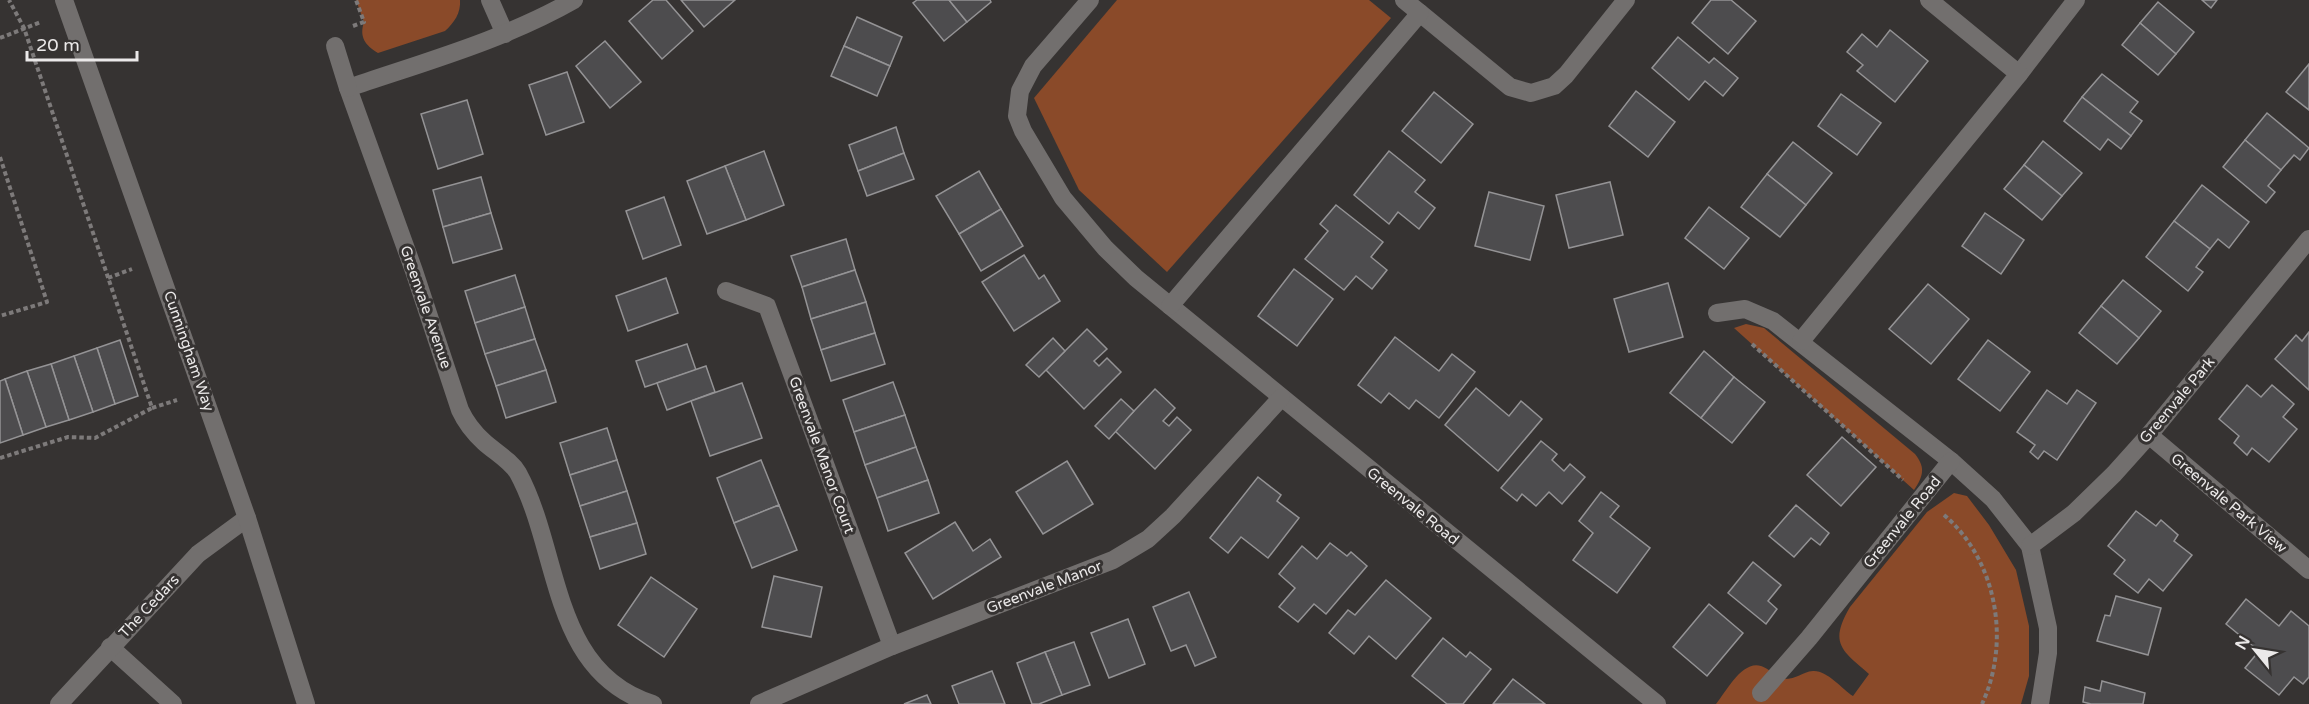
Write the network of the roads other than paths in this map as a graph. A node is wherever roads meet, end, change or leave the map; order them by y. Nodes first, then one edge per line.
1 (64, 0) edge
2 (490, 0) edge
3 (574, 0) edge
4 (1090, 0) edge
5 (1404, 0) edge
6 (1626, 0) edge
7 (1929, 0) edge
8 (2076, 0) edge
9 (1420, 13) junction
10 (505, 34) junction
11 (335, 46) dead end
12 (2019, 74) junction
13 (348, 88) junction
14 (2309, 239) edge
15 (726, 291) dead end
16 (1170, 306) junction
17 (1717, 313) dead end
18 (1801, 341) junction
19 (1281, 398) junction
20 (2149, 435) junction
21 (1951, 461) junction
22 (247, 518) junction
23 (2030, 546) junction
24 (2309, 570) edge
25 (892, 646) junction
26 (110, 648) junction
27 (1761, 693) dead end
28 (59, 704) edge
29 (173, 704) edge
30 (306, 704) edge
31 (653, 704) edge
32 (759, 704) edge
33 (1657, 704) edge
34 (2040, 704) edge

1 - 22 street, Cunningham Way
2 - 10 street
3 - 10 street
4 - 16 street, Greenvale Road
5 - 9 street
6 - 9 street
7 - 12 street
8 - 12 street
9 - 16 street
10 - 13 street
11 - 13 street, Greenvale Avenue
12 - 18 street
13 - 31 street, Greenvale Avenue
14 - 20 street, Greenvale Park
15 - 25 street, Greenvale Manor Court
16 - 19 street, Greenvale Road
17 - 18 street, Greenvale Road
18 - 21 street, Greenvale Road
19 - 25 street, Greenvale Manor
19 - 33 street, Greenvale Road
20 - 23 street, Greenvale Park
20 - 24 street, Greenvale Park View
21 - 23 street, Greenvale Road
21 - 27 street, Greenvale Road
22 - 26 street, The Cedars
22 - 30 street, Cunningham Way
23 - 34 street, Greenvale Road
25 - 32 street, Greenvale Manor
26 - 28 street, The Cedars
26 - 29 street

